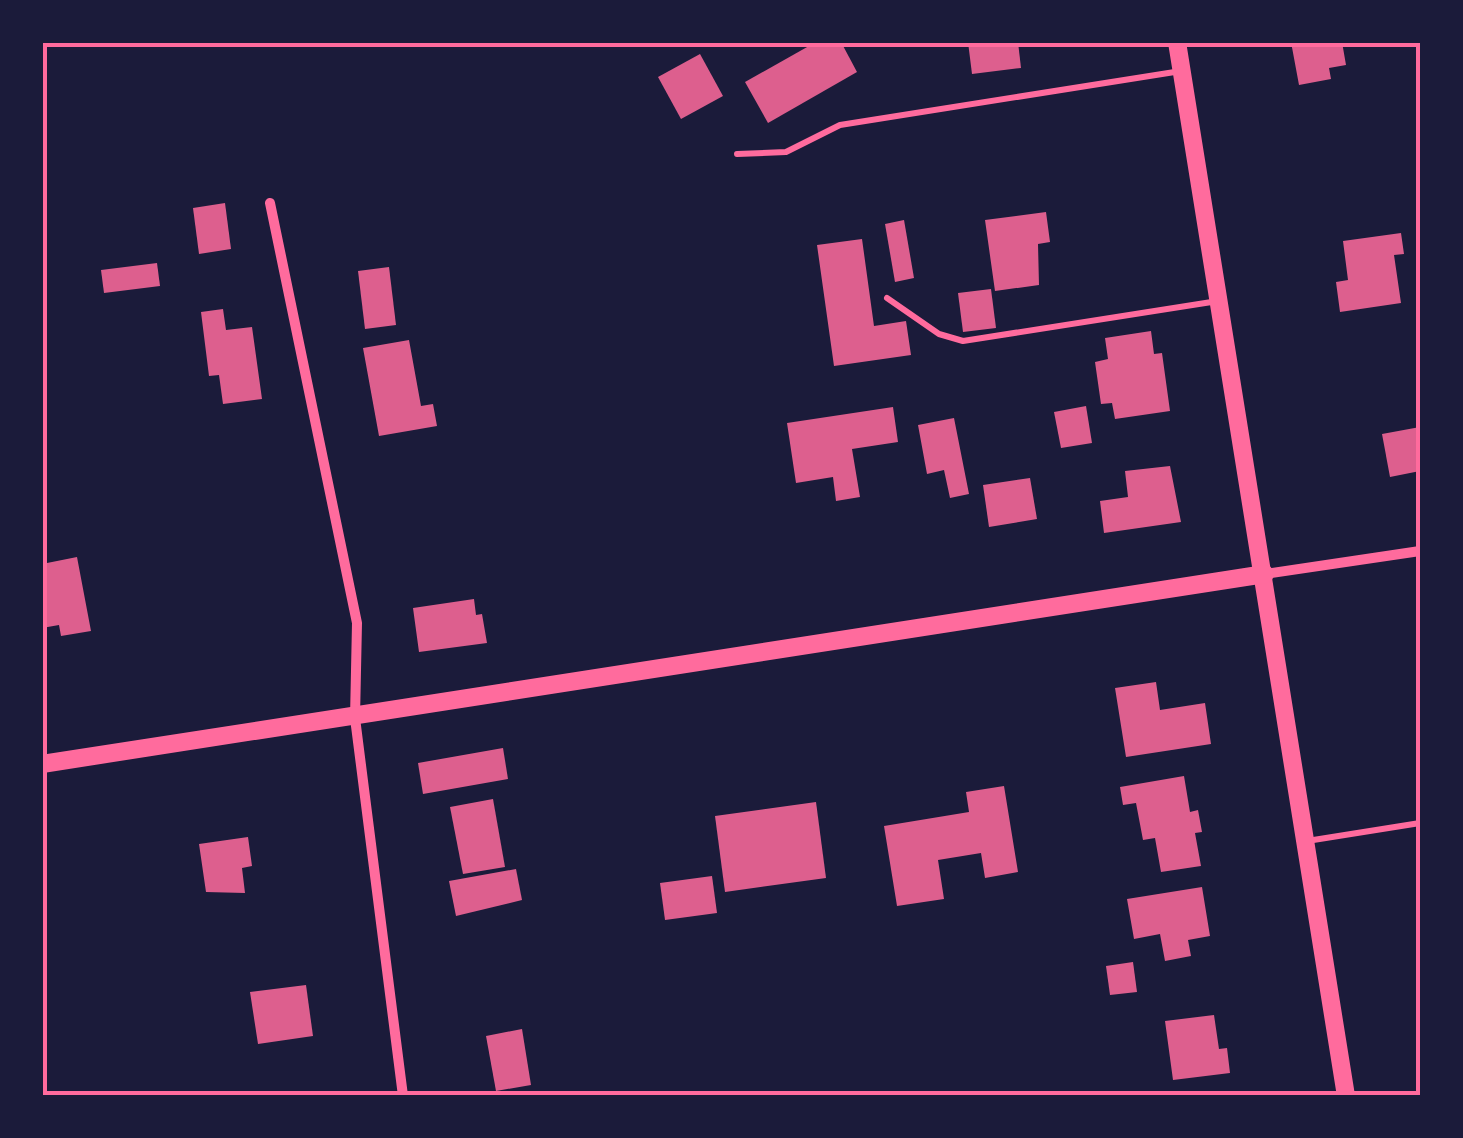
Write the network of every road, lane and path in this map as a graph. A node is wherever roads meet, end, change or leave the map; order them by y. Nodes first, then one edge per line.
1 (1177, 42) edge
2 (1182, 71) junction
3 (738, 154) dead end
4 (270, 203) dead end
5 (887, 298) dead end
6 (1220, 300) junction
7 (1420, 551) edge
8 (1264, 574) junction
9 (354, 718) junction
10 (42, 764) edge
11 (1420, 824) edge
12 (1306, 842) junction
13 (402, 1096) edge
14 (1346, 1096) edge

1 - 2 street
2 - 3 lane
2 - 6 street
4 - 9 street
5 - 6 lane
6 - 8 street
7 - 8 street
8 - 9 street
8 - 12 street
9 - 10 street
9 - 13 street
11 - 12 lane
12 - 14 street

